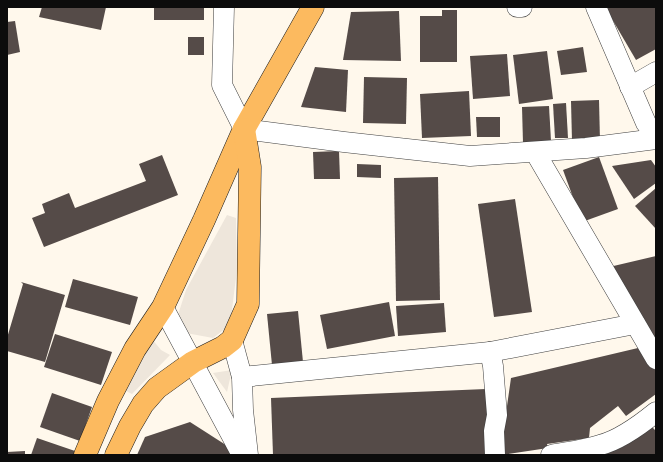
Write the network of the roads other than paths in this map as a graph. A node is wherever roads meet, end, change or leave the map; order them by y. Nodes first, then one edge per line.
1 (224, 7) edge
2 (313, 7) edge
3 (517, 7) edge
4 (522, 7) edge
5 (596, 7) edge
6 (656, 72) edge
7 (630, 87) junction
8 (244, 129) junction
9 (656, 138) edge
10 (535, 152) junction
11 (163, 307) junction
12 (635, 324) junction
13 (232, 340) junction
14 (490, 352) junction
15 (656, 359) edge
16 (193, 362) junction
17 (242, 377) junction
18 (656, 412) edge
19 (85, 455) edge
20 (116, 455) edge
21 (242, 455) edge
22 (248, 455) edge
23 (495, 455) edge
24 (551, 455) edge

1 - 8 street
2 - 8 main road
3 - 4 street
5 - 7 street
6 - 7 street
7 - 9 street
8 - 10 street
8 - 11 main road
8 - 13 main road
9 - 10 street
10 - 12 street
11 - 16 street
11 - 19 main road
12 - 14 street
12 - 15 street
13 - 16 main road
13 - 17 street
14 - 17 street
14 - 23 street
16 - 20 main road
16 - 21 street
17 - 22 street
18 - 24 street

